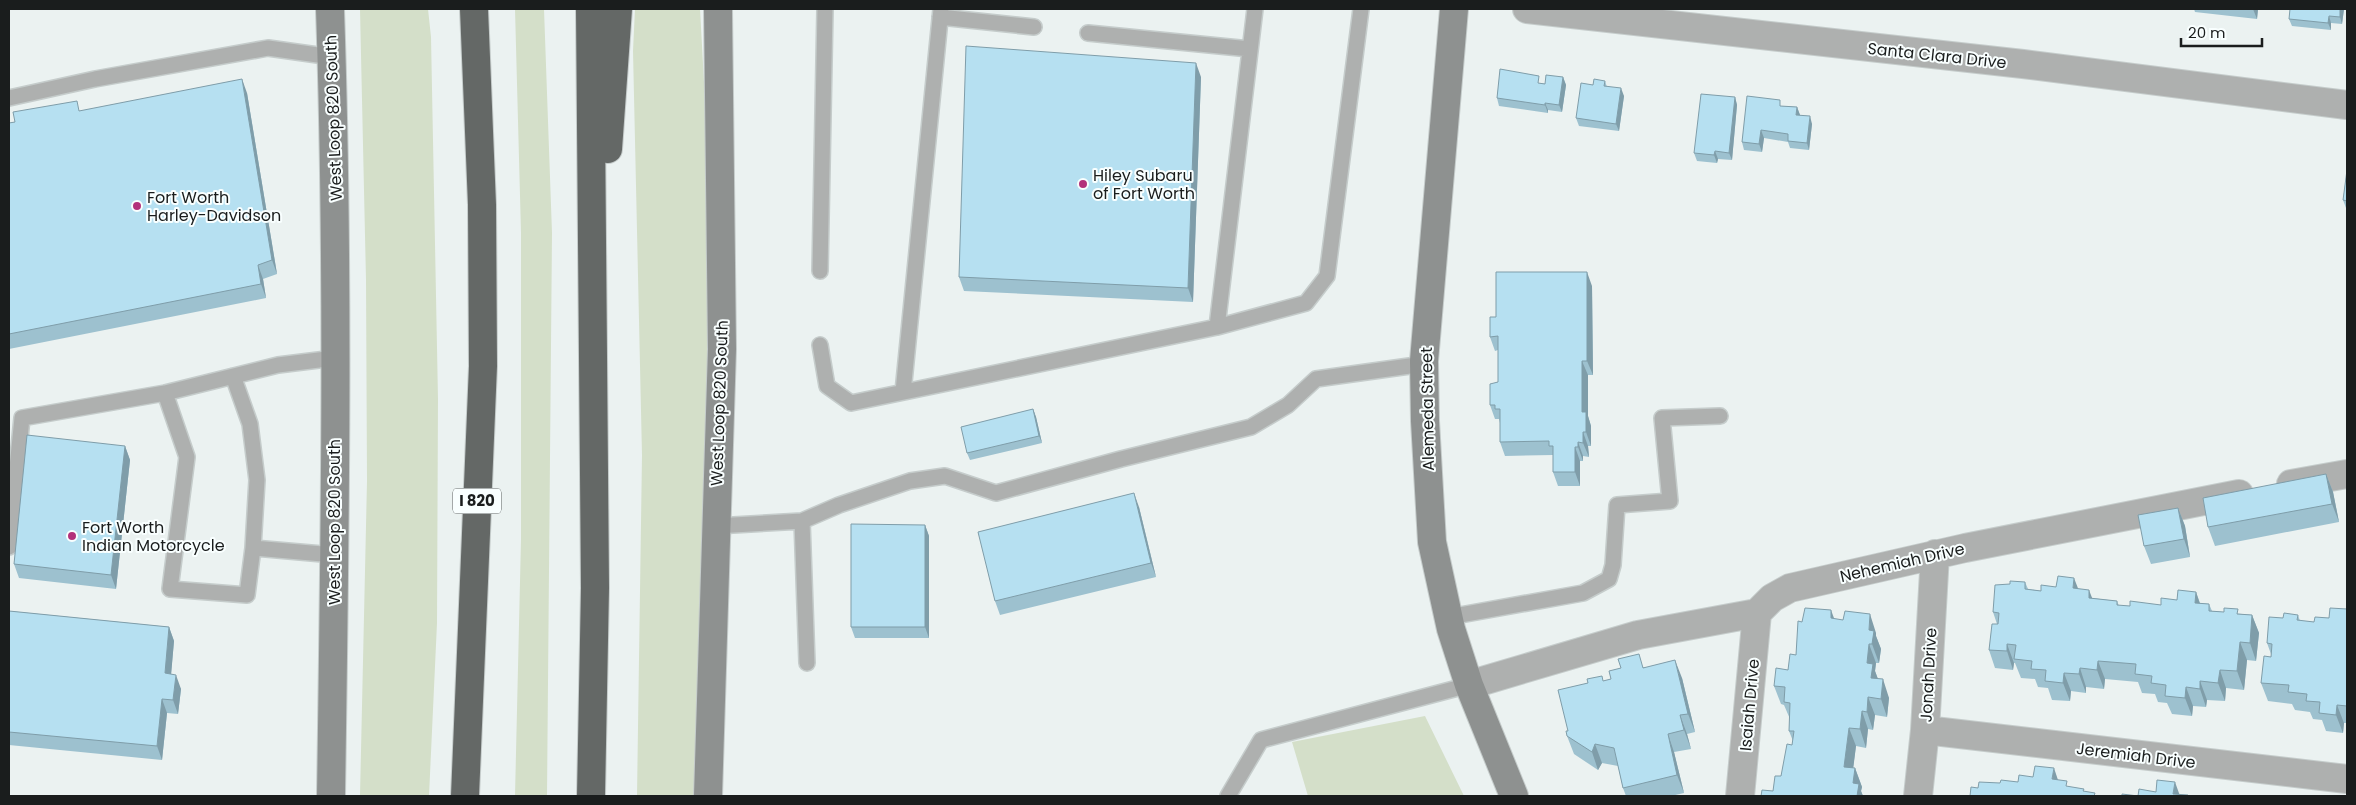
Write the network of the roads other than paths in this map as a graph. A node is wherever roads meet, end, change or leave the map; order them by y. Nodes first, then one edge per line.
1 (330, 9) edge
2 (455, 9) edge
3 (474, 9) edge
4 (590, 9) edge
5 (618, 9) edge
6 (718, 9) edge
7 (825, 9) edge
8 (1255, 9) edge
9 (1361, 9) edge
10 (1454, 9) edge
11 (1527, 9) edge
12 (941, 13) edge
13 (1034, 27) dead end
14 (1088, 33) dead end
15 (1250, 49) junction
16 (332, 57) junction
17 (9, 98) edge
18 (2347, 105) edge
19 (482, 205) junction
20 (820, 271) dead end
21 (1217, 327) junction
22 (594, 338) junction
23 (820, 345) dead end
24 (335, 358) junction
25 (1424, 364) junction
26 (233, 376) junction
27 (903, 392) junction
28 (165, 393) junction
29 (1720, 416) dead end
30 (15, 420) edge
31 (2347, 474) edge
32 (802, 521) junction
33 (716, 526) junction
34 (9, 547) edge
35 (253, 548) junction
36 (1934, 554) junction
37 (334, 555) junction
38 (1757, 614) junction
39 (1449, 617) junction
40 (807, 663) dead end
41 (1469, 685) junction
42 (1925, 730) junction
43 (2347, 779) edge
44 (331, 796) edge
45 (465, 796) edge
46 (591, 796) edge
47 (708, 796) edge
48 (1228, 796) edge
49 (1514, 796) edge
50 (1740, 796) edge
51 (1918, 796) edge

1 - 16 main road, West Loop 820 South
2 - 19 highway
3 - 19 highway, I 820
4 - 22 highway
5 - 22 highway
6 - 33 main road, West Loop 820 South
7 - 20 lane
8 - 15 lane
9 - 21 lane
10 - 25 main road, Alemeda Street
11 - 18 street, Santa Clara Drive
12 - 13 lane
12 - 27 lane
14 - 15 lane
15 - 21 lane
16 - 17 lane
16 - 24 main road, West Loop 820 South
19 - 45 highway, I 820
21 - 27 lane
22 - 46 highway
23 - 27 lane
24 - 26 lane
24 - 37 main road, West Loop 820 South
25 - 32 lane
25 - 39 main road, Alemeda Street
26 - 28 lane
26 - 35 lane
28 - 30 lane
28 - 35 lane
29 - 39 lane
30 - 34 lane
31 - 36 street, Nehemiah Drive
32 - 33 lane
32 - 40 lane
33 - 47 main road, West Loop 820 South
35 - 37 lane
36 - 38 street, Nehemiah Drive
36 - 42 street, Jonah Drive
37 - 44 main road, West Loop 820 South
38 - 41 street
38 - 50 street, Isaiah Drive
39 - 41 main road, Alemeda Street
41 - 48 lane
41 - 49 main road, Alemeda Street
42 - 43 street, Jeremiah Drive
42 - 51 street, Jonah Drive

